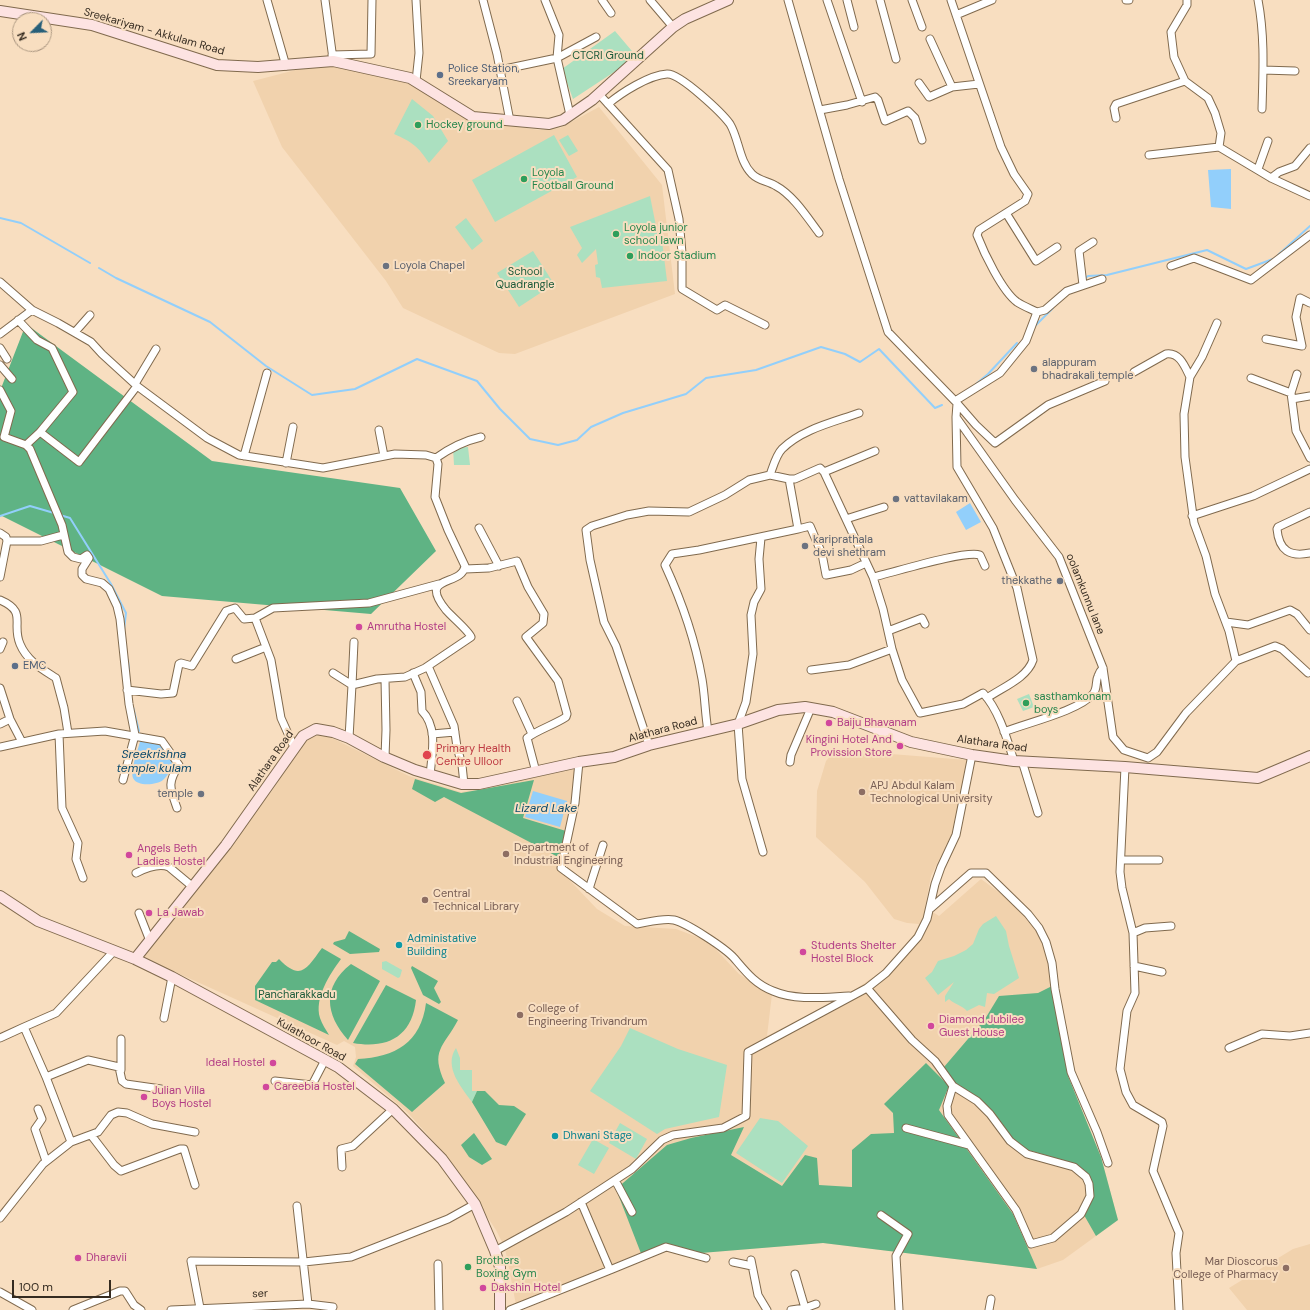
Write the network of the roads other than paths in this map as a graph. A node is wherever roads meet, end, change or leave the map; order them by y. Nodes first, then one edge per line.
1 (267, 0) edge
2 (325, 0) edge
3 (372, 0) edge
4 (416, 0) edge
5 (483, 0) edge
6 (545, 0) edge
7 (602, 0) edge
8 (650, 0) edge
9 (728, 0) edge
10 (788, 0) edge
11 (827, 0) edge
12 (847, 0) edge
13 (880, 0) edge
14 (912, 0) edge
15 (951, 0) edge
16 (992, 0) edge
17 (1126, 0) edge
18 (1129, 0) edge
19 (1187, 0) edge
20 (1258, 0) edge
21 (0, 11) edge
22 (611, 13) dead end
23 (956, 15) junction
24 (673, 27) junction
25 (854, 27) dead end
26 (922, 27) dead end
27 (596, 37) dead end
28 (930, 39) dead end
29 (332, 58) junction
30 (557, 58) junction
31 (896, 59) dead end
32 (286, 66) junction
33 (500, 70) junction
34 (1263, 70) junction
35 (1295, 71) dead end
36 (416, 81) junction
37 (1185, 81) junction
38 (919, 84) dead end
39 (979, 84) junction
40 (952, 87) junction
41 (599, 94) junction
42 (862, 102) junction
43 (608, 104) junction
44 (1262, 109) dead end
45 (820, 110) junction
46 (570, 115) junction
47 (1116, 118) dead end
48 (510, 121) junction
49 (922, 140) dead end
50 (1268, 141) dead end
51 (1219, 147) junction
52 (1310, 148) edge
53 (1149, 155) dead end
54 (1258, 169) junction
55 (1271, 178) junction
56 (1310, 196) edge
57 (1006, 213) junction
58 (819, 232) dead end
59 (1310, 235) edge
60 (1093, 242) dead end
61 (1057, 247) dead end
62 (1171, 266) dead end
63 (1102, 279) dead end
64 (0, 282) edge
65 (1083, 285) junction
66 (1310, 303) edge
67 (32, 310) junction
68 (1037, 312) junction
69 (90, 315) dead end
70 (18, 320) junction
71 (1217, 323) dead end
72 (765, 325) dead end
73 (75, 332) junction
74 (0, 334) edge
75 (1266, 339) dead end
76 (0, 348) edge
77 (156, 349) dead end
78 (7, 359) dead end
79 (0, 365) edge
80 (1134, 372) dead end
81 (267, 373) dead end
82 (1297, 374) dead end
83 (1190, 378) junction
84 (1251, 378) dead end
85 (12, 379) dead end
86 (1105, 381) dead end
87 (136, 385) junction
88 (0, 390) edge
89 (1291, 396) junction
90 (1310, 396) edge
91 (956, 402) junction
92 (859, 413) dead end
93 (956, 417) junction
94 (293, 427) dead end
95 (379, 430) dead end
96 (40, 432) junction
97 (482, 437) dead end
98 (26, 445) junction
99 (875, 451) dead end
100 (244, 456) junction
101 (384, 456) junction
102 (436, 458) junction
103 (1310, 458) edge
104 (286, 463) junction
105 (1310, 468) edge
106 (824, 472) junction
107 (770, 475) junction
108 (789, 479) junction
109 (884, 507) dead end
110 (1310, 512) edge
111 (1192, 516) junction
112 (846, 520) junction
113 (479, 528) dead end
114 (798, 529) junction
115 (0, 533) edge
116 (64, 535) junction
117 (761, 538) junction
118 (7, 541) junction
119 (1310, 552) edge
120 (866, 563) junction
121 (499, 566) junction
122 (985, 566) dead end
123 (465, 569) junction
124 (0, 577) edge
125 (873, 577) junction
126 (439, 584) junction
127 (0, 600) edge
128 (255, 618) junction
129 (1226, 622) junction
130 (925, 624) dead end
131 (1310, 630) edge
132 (888, 631) junction
133 (3, 642) dead end
134 (354, 642) dead end
135 (266, 647) junction
136 (0, 649) edge
137 (892, 649) junction
138 (236, 659) dead end
139 (1236, 661) junction
140 (428, 666) junction
141 (1103, 668) junction
142 (811, 670) dead end
143 (333, 673) dead end
144 (413, 673) junction
145 (1308, 673) dead end
146 (385, 679) junction
147 (352, 685) junction
148 (0, 688) edge
149 (127, 690) junction
150 (987, 698) junction
151 (517, 701) dead end
152 (811, 708) junction
153 (10, 719) junction
154 (0, 724) edge
155 (738, 724) junction
156 (708, 731) junction
157 (455, 732) junction
158 (1004, 732) junction
159 (68, 733) junction
160 (59, 734) junction
161 (432, 734) junction
162 (532, 734) junction
163 (135, 735) junction
164 (349, 738) junction
165 (22, 742) junction
166 (649, 745) junction
167 (0, 747) edge
168 (294, 747) junction
169 (972, 755) junction
170 (385, 757) junction
171 (1309, 760) edge
172 (1018, 761) junction
173 (579, 762) junction
174 (790, 762) dead end
175 (1125, 767) junction
176 (536, 772) junction
177 (430, 775) junction
178 (123, 780) dead end
179 (464, 784) junction
180 (177, 808) dead end
181 (1038, 813) dead end
182 (603, 845) dead end
183 (763, 852) dead end
184 (1120, 860) junction
185 (1159, 860) dead end
186 (136, 872) dead end
187 (83, 878) dead end
188 (194, 887) junction
189 (589, 889) junction
190 (0, 896) edge
191 (931, 908) junction
192 (138, 913) dead end
193 (1171, 926) dead end
194 (1133, 933) junction
195 (150, 941) junction
196 (114, 951) junction
197 (135, 959) junction
198 (1134, 966) junction
199 (1162, 972) dead end
200 (172, 977) junction
201 (867, 988) junction
202 (851, 996) junction
203 (164, 1018) dead end
204 (24, 1027) junction
205 (1310, 1033) edge
206 (0, 1038) edge
207 (122, 1039) dead end
208 (1229, 1048) dead end
209 (325, 1060) junction
210 (121, 1070) junction
211 (46, 1077) junction
212 (275, 1081) dead end
213 (953, 1086) junction
214 (160, 1089) dead end
215 (38, 1109) dead end
216 (393, 1109) junction
217 (906, 1128) dead end
218 (195, 1132) dead end
219 (91, 1135) junction
220 (71, 1142) junction
221 (969, 1145) junction
222 (46, 1161) junction
223 (1108, 1163) dead end
224 (342, 1167) dead end
225 (615, 1180) junction
226 (194, 1185) dead end
227 (581, 1202) junction
228 (475, 1204) junction
229 (297, 1206) dead end
230 (632, 1212) dead end
231 (881, 1215) dead end
232 (0, 1218) edge
233 (495, 1250) junction
234 (706, 1258) dead end
235 (304, 1262) junction
236 (733, 1262) dead end
237 (438, 1264) dead end
238 (610, 1270) junction
239 (795, 1274) dead end
240 (0, 1292) edge
241 (990, 1299) dead end
242 (308, 1304) junction
243 (816, 1304) dead end
244 (333, 1307) dead end
245 (200, 1308) junction
246 (805, 1308) junction
247 (32, 1310) edge
248 (73, 1310) edge
249 (141, 1310) edge
250 (172, 1310) edge
251 (439, 1310) edge
252 (500, 1310) edge
253 (510, 1310) edge
254 (767, 1310) edge
255 (791, 1310) edge
256 (899, 1310) edge
257 (989, 1310) edge
258 (1179, 1310) edge

1 - 32 street
2 - 29 street
3 - 29 street
4 - 36 street
5 - 33 street
6 - 30 street
7 - 22 street
8 - 24 street
9 - 24 main road, Sreekariyam - Akkulam Road
10 - 45 street
11 - 42 street
12 - 25 street
13 - 31 street
14 - 26 street
15 - 23 street
16 - 23 street
17 - 18 street
19 - 37 street
20 - 34 street
21 - 32 main road, Sreekariyam - Akkulam Road
23 - 39 street
24 - 41 main road, Sreekariyam - Akkulam Road
27 - 30 street
28 - 40 street
29 - 32 main road, Sreekariyam - Akkulam Road
29 - 36 main road, Sreekariyam - Akkulam Road
30 - 33 street
30 - 46 street
33 - 48 street
34 - 35 street
34 - 44 street
36 - 48 main road, Sreekariyam - Akkulam Road
37 - 47 street
37 - 51 street
38 - 40 street
39 - 40 street
39 - 57 street
41 - 43 street
41 - 46 main road, Sreekariyam - Akkulam Road
42 - 45 street
42 - 49 street
43 - 58 street
43 - 72 street
45 - 91 street
46 - 48 main road, Sreekariyam - Akkulam Road
50 - 54 street
51 - 53 street
51 - 54 street
52 - 55 street
54 - 55 street
55 - 56 street
57 - 61 street
57 - 68 street
59 - 62 street
60 - 65 street
63 - 65 street
64 - 67 street
65 - 68 street
66 - 75 street
67 - 70 street
67 - 73 street
68 - 91 street
69 - 73 street
70 - 74 street
70 - 96 street
71 - 83 street
73 - 87 street
76 - 78 street
77 - 87 street
79 - 85 street
80 - 83 street
81 - 100 street
82 - 89 street
83 - 111 street
84 - 89 street
86 - 91 street
87 - 96 street
87 - 100 street
88 - 98 street
89 - 90 street
89 - 103 street
91 - 93 street
92 - 107 street
93 - 141 street, oolamkunnu lane
93 - 150 street
94 - 104 street
95 - 101 street
96 - 98 street
97 - 102 street
98 - 116 street
99 - 106 street
100 - 104 street
101 - 102 street
101 - 104 street
102 - 123 street
105 - 111 street
106 - 108 street
106 - 112 street
107 - 108 street
107 - 166 street
108 - 114 street
109 - 112 street
110 - 119 street
111 - 129 street
112 - 120 street
113 - 121 street
114 - 117 street
114 - 120 street
115 - 118 street
116 - 118 street
116 - 149 street
117 - 155 street
117 - 156 street
118 - 124 street
120 - 125 street
121 - 123 street
121 - 162 street
122 - 125 street
123 - 126 street
125 - 132 street
126 - 128 street
126 - 140 street
127 - 159 street
128 - 135 street
128 - 149 street
129 - 131 street
129 - 139 street
130 - 132 street
132 - 137 street
133 - 136 street
134 - 147 street
135 - 138 street
135 - 168 street
137 - 142 street
137 - 150 street
139 - 141 street, oolamkunnu lane
139 - 145 street
140 - 144 street
140 - 157 street
141 - 158 street
143 - 147 street
144 - 146 street
144 - 161 street
146 - 147 street
146 - 170 street
147 - 164 street
148 - 153 street
149 - 163 street
150 - 158 street
151 - 162 street
152 - 155 main road, Alathara Road
152 - 169 main road, Alathara Road
152 - 174 street
153 - 154 street
153 - 165 street
155 - 156 main road, Alathara Road
155 - 183 street
156 - 166 main road, Alathara Road
157 - 161 street
157 - 179 street
158 - 172 street
159 - 160 street
159 - 163 street
160 - 165 street
160 - 187 street
161 - 177 street
162 - 176 street
163 - 178 street
163 - 180 street
164 - 168 main road, Alathara Road
164 - 170 main road, Alathara Road
165 - 167 street
166 - 173 main road, Alathara Road
168 - 188 main road, Alathara Road
169 - 172 main road, Alathara Road
169 - 191 street
170 - 177 main road, Alathara Road
171 - 175 main road, Alathara Road
172 - 175 main road, Alathara Road
172 - 181 street
173 - 176 main road, Alathara Road
173 - 189 street
175 - 184 street
176 - 179 main road, Alathara Road
177 - 179 main road, Alathara Road
182 - 189 street
184 - 185 street
184 - 194 street
186 - 188 street
188 - 195 main road, Alathara Road
189 - 202 street
190 - 196 main road, Kulathoor Road
191 - 201 street
191 - 223 street
192 - 195 street
193 - 194 street
194 - 198 street
195 - 197 main road, Alathara Road
196 - 197 main road, Kulathoor Road
196 - 204 street
197 - 200 main road, Kulathoor Road
198 - 199 street
198 - 258 street
200 - 203 street
200 - 209 main road, Kulathoor Road
201 - 202 street
201 - 213 street
202 - 225 street
204 - 206 street
204 - 211 street
205 - 208 street
207 - 210 street
209 - 212 street
209 - 216 main road, Kulathoor Road
210 - 211 street
210 - 214 street
211 - 220 street
213 - 221 street
213 - 221 street
215 - 222 street
216 - 224 street
216 - 228 main road, Kulathoor Road
217 - 221 street
218 - 219 street
219 - 220 street
219 - 226 street
220 - 222 street
222 - 232 street
225 - 227 street
225 - 230 street
227 - 233 street
227 - 238 street
228 - 233 main road, Kulathoor Road
228 - 235 street
229 - 235 street
231 - 256 street
233 - 252 main road, Kulathoor Road
234 - 238 street
235 - 242 street
235 - 245 street
236 - 254 street
237 - 251 street
238 - 253 street
239 - 246 street
240 - 247 street
241 - 257 street
242 - 244 street, ser
242 - 245 street, ser
243 - 246 street
245 - 250 street, ser
246 - 255 street
248 - 249 street

